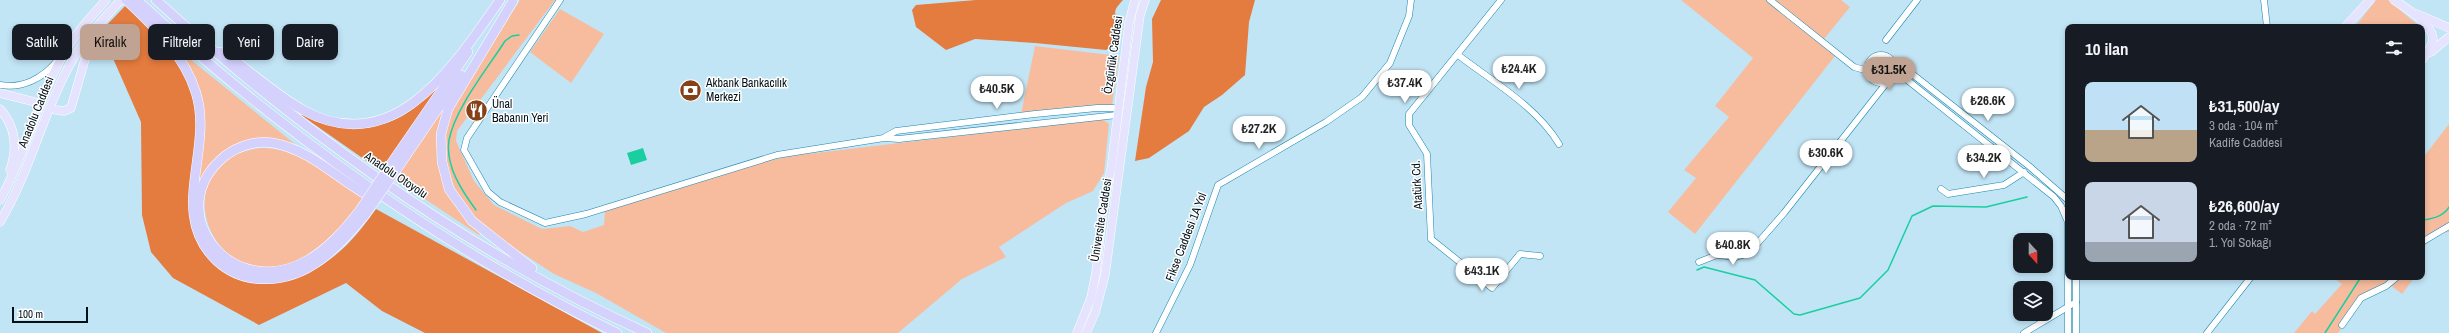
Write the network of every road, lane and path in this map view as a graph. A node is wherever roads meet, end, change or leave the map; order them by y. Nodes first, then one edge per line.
1 (106, 0) edge
2 (121, 0) edge
3 (126, 0) edge
4 (137, 0) edge
5 (156, 0) edge
6 (500, 0) edge
7 (504, 0) edge
8 (514, 0) edge
9 (560, 0) edge
10 (1135, 0) edge
11 (1145, 0) edge
12 (1411, 0) edge
13 (1501, 0) edge
14 (1917, 0) edge
15 (2264, 0) edge
16 (2364, 0) edge
17 (2370, 0) edge
18 (2394, 0) edge
19 (2400, 0) edge
20 (1772, 1) edge
21 (2414, 13) junction
22 (2354, 16) junction
23 (99, 24) edge
24 (183, 24) edge
25 (2267, 24) edge
26 (2347, 24) edge
27 (2422, 24) edge
28 (2425, 27) edge
29 (2449, 28) edge
30 (2449, 37) edge
31 (1886, 40) dead end
32 (72, 42) edge
33 (80, 49) edge
34 (215, 50) edge
35 (215, 52) edge
36 (1458, 55) junction
37 (2425, 56) edge
38 (2425, 57) edge
39 (58, 60) edge
40 (62, 60) edge
41 (85, 60) edge
42 (1895, 66) junction
43 (1868, 71) junction
44 (1893, 76) junction
45 (1888, 81) junction
46 (0, 85) edge
47 (0, 93) edge
48 (35, 102) dead end
49 (0, 109) edge
50 (56, 110) dead end
51 (1117, 111) junction
52 (1127, 111) junction
53 (1559, 144) dead end
54 (394, 167) junction
55 (2024, 172) junction
56 (1941, 189) dead end
57 (2065, 197) edge
58 (1, 199) edge
59 (362, 212) junction
60 (2065, 215) edge
61 (416, 220) junction
62 (0, 222) edge
63 (2449, 226) edge
64 (2425, 240) edge
65 (1540, 256) dead end
66 (1699, 262) dead end
67 (2068, 280) edge
68 (2077, 280) edge
69 (2078, 280) edge
70 (2249, 280) edge
71 (2394, 280) edge
72 (2068, 288) junction
73 (570, 295) junction
74 (2076, 302) junction
75 (2068, 306) junction
76 (2342, 325) dead end
77 (617, 333) edge
78 (647, 333) edge
79 (1077, 333) edge
80 (1086, 333) edge
81 (1156, 333) edge
82 (2024, 333) edge
83 (2068, 333) edge
84 (2076, 333) edge
85 (2207, 333) edge

1 - 32 main road, Anadolu Caddesi
2 - 23 main road, Anadolu Caddesi
3 - 59 highway
4 - 61 highway, Anadolu Otoyolu
5 - 24 highway, Anadolu Otoyolu
6 - 34 highway
7 - 54 highway
8 - 54 highway
8 - 73 highway
9 - 51 street
10 - 51 main road, Özgürlük Caddesi
11 - 52 main road, Özgürlük Caddesi
12 - 81 street, Fikse Caddesi 1A Yol
13 - 36 street, Atatürk Cd.
14 - 31 street
15 - 25 street
16 - 22 main road
17 - 22 main road
18 - 21 main road
19 - 21 main road
20 - 43 street
21 - 27 main road
21 - 29 main road
22 - 26 main road
28 - 37 main road
30 - 38 main road
33 - 62 main road, Anadolu Caddesi
35 - 73 highway, Anadolu Otoyolu
36 - 53 street
36 - 65 street, Atatürk Cd.
39 - 46 street
40 - 58 main road, Anadolu Caddesi
41 - 50 main road
42 - 43 street
42 - 44 street
42 - 57 street
43 - 45 street
44 - 45 street
44 - 55 street
45 - 66 street
47 - 48 main road
49 - 58 main road
51 - 52 street
51 - 79 main road, Üniversite Caddesi
52 - 80 main road, Üniversite Caddesi
54 - 59 highway, bridge
55 - 56 street
55 - 60 street
59 - 61 highway
61 - 77 highway, Anadolu Otoyolu
63 - 64 street
67 - 72 street
68 - 72 street
69 - 74 street
70 - 85 street
71 - 76 street
72 - 75 street
73 - 78 highway, Anadolu Otoyolu
74 - 75 street
74 - 84 street
75 - 82 street
75 - 83 street

